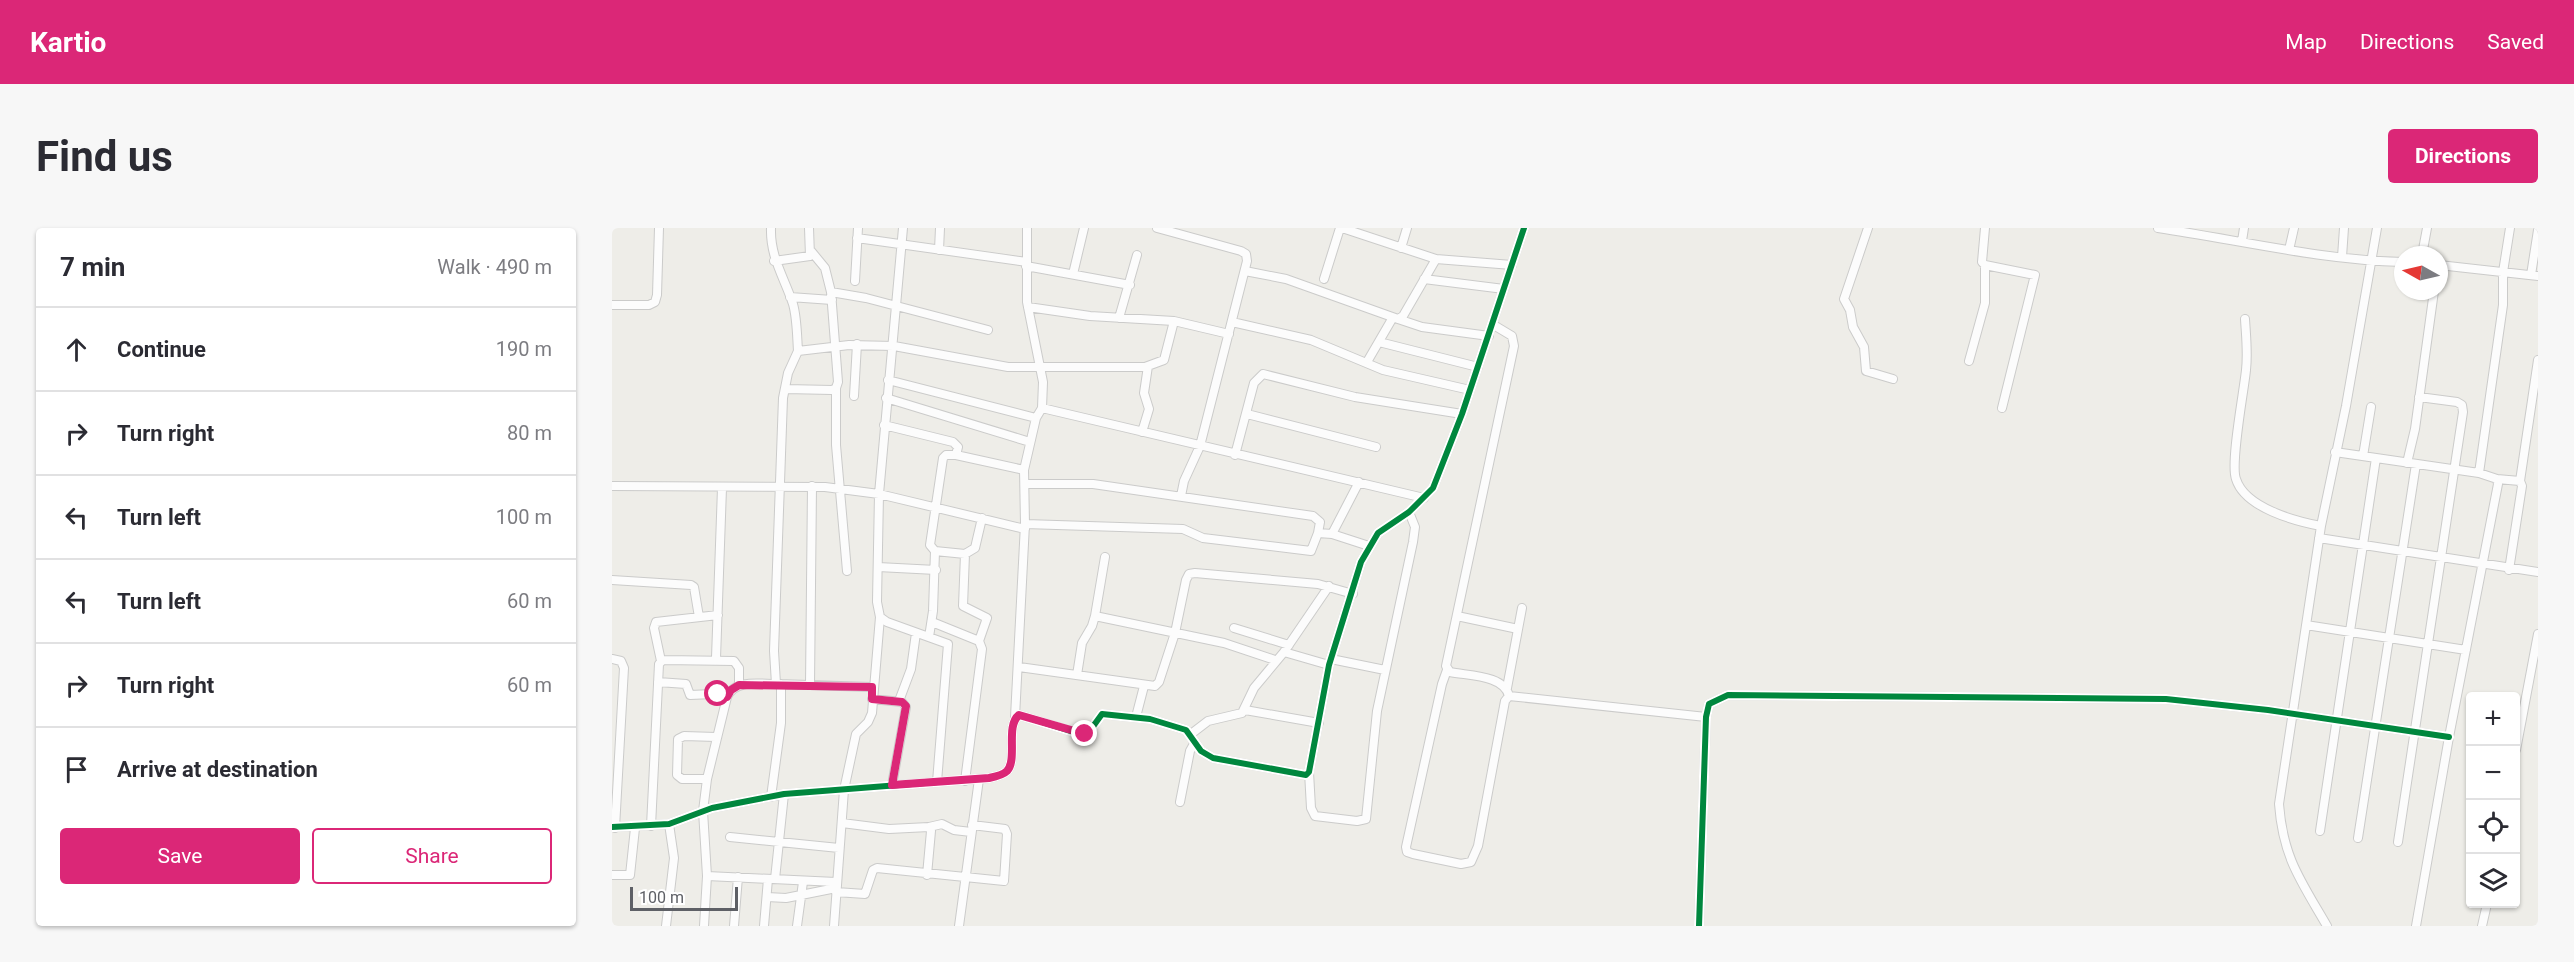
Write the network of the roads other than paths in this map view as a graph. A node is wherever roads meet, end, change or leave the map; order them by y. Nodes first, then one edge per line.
1 (659, 228) edge
2 (771, 228) edge
3 (810, 228) edge
4 (858, 228) edge
5 (903, 228) edge
6 (940, 228) edge
7 (1027, 228) edge
8 (1084, 228) edge
9 (1157, 228) edge
10 (1341, 228) edge
11 (1407, 228) edge
12 (1524, 228) edge
13 (1868, 228) edge
14 (1985, 228) edge
15 (2158, 228) edge
16 (2244, 228) edge
17 (2294, 228) edge
18 (2344, 228) edge
19 (2377, 228) edge
20 (2427, 228) edge
21 (2510, 228) edge
22 (2538, 230) edge
23 (857, 238) junction
24 (2242, 241) junction
25 (902, 244) junction
26 (2424, 246) edge
27 (1401, 248) junction
28 (939, 250) junction
29 (2289, 250) junction
30 (811, 251) junction
31 (1137, 255) dead end
32 (2342, 257) junction
33 (1436, 259) junction
34 (774, 261) junction
35 (2370, 261) junction
36 (2394, 262) edge
37 (1026, 264) junction
38 (1512, 265) junction
39 (1985, 265) junction
40 (2448, 266) edge
41 (1245, 271) junction
42 (2503, 272) junction
43 (1073, 274) junction
44 (2534, 275) edge
45 (1324, 279) dead end
46 (1424, 279) junction
47 (855, 281) dead end
48 (1130, 285) junction
49 (1504, 289) junction
50 (831, 296) junction
51 (790, 297) junction
52 (2433, 300) edge
53 (612, 305) edge
54 (897, 307) junction
55 (1028, 307) junction
56 (1119, 318) junction
57 (1395, 319) junction
58 (2245, 319) dead end
59 (1174, 321) junction
60 (1232, 322) junction
61 (1492, 324) junction
62 (988, 330) dead end
63 (1229, 334) junction
64 (1489, 336) junction
65 (1379, 342) junction
66 (857, 344) junction
67 (836, 346) junction
68 (894, 346) junction
69 (798, 351) junction
70 (2538, 360) edge
71 (1969, 361) dead end
72 (1367, 362) junction
73 (1148, 366) junction
74 (1478, 367) junction
75 (1041, 368) junction
76 (1893, 379) dead end
77 (888, 380) junction
78 (836, 388) junction
79 (785, 389) junction
80 (1470, 390) junction
81 (854, 396) dead end
82 (886, 398) junction
83 (2420, 398) junction
84 (2371, 407) dead end
85 (1042, 408) junction
86 (2002, 408) dead end
87 (1247, 414) junction
88 (1462, 414) junction
89 (1036, 418) junction
90 (884, 425) junction
91 (1142, 432) junction
92 (1030, 442) junction
93 (1200, 446) junction
94 (1376, 447) dead end
95 (2335, 453) junction
96 (956, 455) junction
97 (1235, 455) junction
98 (2363, 456) junction
99 (2376, 458) junction
100 (2412, 464) junction
101 (1024, 470) junction
102 (2456, 470) junction
103 (2479, 473) junction
104 (2497, 479) junction
105 (2520, 481) junction
106 (1359, 482) junction
107 (1025, 484) junction
108 (612, 486) edge
109 (781, 486) junction
110 (812, 486) junction
111 (722, 488) junction
112 (840, 489) junction
113 (879, 494) junction
114 (1181, 496) junction
115 (1424, 498) junction
116 (934, 506) junction
117 (1409, 512) junction
118 (982, 518) junction
119 (1025, 526) junction
120 (2321, 526) junction
121 (1318, 533) junction
122 (1332, 534) junction
123 (2319, 538) junction
124 (2362, 545) junction
125 (1369, 546) junction
126 (935, 551) junction
127 (2402, 552) junction
128 (965, 554) junction
129 (1105, 557) dead end
130 (2441, 558) junction
131 (2483, 565) junction
132 (878, 567) junction
133 (936, 570) junction
134 (2509, 570) junction
135 (847, 571) dead end
136 (2538, 572) edge
137 (612, 580) edge
138 (1329, 586) junction
139 (1353, 594) junction
140 (1522, 608) dead end
141 (718, 615) junction
142 (1095, 616) junction
143 (1457, 616) junction
144 (699, 617) junction
145 (880, 617) junction
146 (932, 622) junction
147 (2306, 626) junction
148 (1234, 628) dead end
149 (1518, 629) junction
150 (2349, 632) junction
151 (915, 633) junction
152 (1175, 633) junction
153 (2538, 634) edge
154 (929, 637) junction
155 (2388, 638) junction
156 (979, 641) junction
157 (2428, 644) junction
158 (1286, 648) junction
159 (2466, 650) junction
160 (716, 658) junction
161 (612, 659) edge
162 (1275, 660) junction
163 (661, 661) junction
164 (1330, 662) junction
165 (1019, 667) junction
166 (1385, 670) junction
167 (1447, 670) junction
168 (1077, 675) junction
169 (658, 682) junction
170 (778, 684) junction
171 (739, 685) junction
172 (810, 685) junction
173 (1144, 686) junction
174 (872, 687) junction
175 (1508, 692) junction
176 (727, 697) junction
177 (872, 699) junction
178 (899, 701) junction
179 (1245, 710) junction
180 (2292, 713) junction
181 (1016, 717) junction
182 (1136, 717) junction
183 (1706, 717) junction
184 (2336, 720) junction
185 (1319, 723) junction
186 (2375, 726) junction
187 (2414, 732) junction
188 (716, 737) junction
189 (1193, 738) junction
190 (2449, 738) junction
191 (2517, 746) edge
192 (1309, 772) junction
193 (615, 777) edge
194 (707, 779) junction
195 (979, 779) junction
196 (965, 781) junction
197 (937, 782) junction
198 (892, 785) junction
199 (844, 790) junction
200 (784, 794) junction
201 (771, 796) junction
202 (1180, 802) dead end
203 (703, 811) junction
204 (842, 823) junction
205 (669, 824) junction
206 (651, 826) junction
207 (613, 827) edge
208 (929, 827) junction
209 (635, 828) junction
210 (972, 828) junction
211 (2320, 831) dead end
212 (730, 837) dead end
213 (2358, 838) dead end
214 (780, 843) junction
215 (2398, 843) dead end
216 (838, 848) junction
217 (612, 875) edge
218 (927, 875) junction
219 (707, 876) junction
220 (738, 877) junction
221 (964, 878) junction
222 (771, 879) junction
223 (803, 882) junction
224 (836, 887) junction
225 (801, 896) junction
226 (766, 897) junction
227 (2486, 908) edge
228 (666, 926) edge
229 (704, 926) edge
230 (734, 926) edge
231 (764, 926) edge
232 (797, 926) edge
233 (834, 926) edge
234 (958, 926) edge
235 (1699, 926) edge
236 (2327, 926) edge
237 (2416, 926) edge
238 (2482, 926) edge

1 - 53 street
2 - 34 street
3 - 30 street
4 - 23 street
5 - 25 street
6 - 28 street
7 - 37 street
8 - 43 street
9 - 41 street
10 - 27 street
10 - 45 street
11 - 27 street
12 - 38 street
13 - 76 street
14 - 39 street
15 - 24 street
16 - 24 street
17 - 29 street
18 - 32 street
19 - 35 street
20 - 26 street
21 - 42 street
22 - 44 street
23 - 25 street
23 - 47 street
24 - 29 street
25 - 28 street
25 - 54 street
27 - 33 street
28 - 37 street
29 - 32 street
30 - 34 street
30 - 50 street
31 - 48 street
32 - 35 street
33 - 38 street
33 - 46 street
34 - 51 street
35 - 36 street
35 - 95 street
37 - 43 street
37 - 55 street
38 - 49 street
39 - 71 street
39 - 86 street
40 - 42 street
41 - 57 street
41 - 60 street
42 - 44 street
42 - 103 street
43 - 48 street
46 - 49 street
46 - 57 street
48 - 56 street
49 - 61 street
50 - 51 street
50 - 54 street
50 - 67 street
51 - 69 street
52 - 83 street
54 - 62 street
54 - 68 street
55 - 56 street
55 - 75 street
56 - 59 street
57 - 64 street
57 - 65 street
58 - 120 street
59 - 63 street
59 - 73 street
60 - 63 street
60 - 72 street
61 - 64 street
61 - 143 street
63 - 93 street
64 - 74 street
65 - 72 street
65 - 74 street
66 - 67 street
66 - 68 street
66 - 81 street
67 - 69 street
67 - 78 street
68 - 75 street
68 - 77 street
69 - 79 street
70 - 105 street
72 - 80 street
73 - 75 street
73 - 91 street
74 - 80 street
75 - 85 street
77 - 82 street
77 - 89 street
78 - 79 street
78 - 112 street
79 - 109 street
80 - 88 street
82 - 90 street
82 - 92 street
83 - 100 street
83 - 102 street
84 - 98 street
85 - 89 street
85 - 91 street
87 - 88 street
87 - 94 street
87 - 97 street
88 - 115 street
89 - 92 street
90 - 96 street
90 - 113 street
91 - 93 street
92 - 101 street
93 - 97 street
93 - 114 street
95 - 98 street
95 - 120 street
96 - 101 street
96 - 116 street
97 - 106 street
98 - 99 street
99 - 100 street
99 - 124 street
100 - 102 street
100 - 127 street
101 - 107 street
102 - 103 street
102 - 130 street
103 - 104 street
104 - 105 street
104 - 131 street
105 - 134 street
106 - 115 street
106 - 122 street
107 - 114 street
107 - 119 street
108 - 111 street
109 - 110 street
109 - 111 street
109 - 170 street
110 - 112 street
110 - 172 street
111 - 141 street
112 - 113 street
112 - 135 street
113 - 116 street
113 - 132 street
114 - 121 street
115 - 117 street
116 - 118 street
116 - 126 street
117 - 125 street
117 - 166 street
118 - 119 street
118 - 128 street
119 - 121 street
119 - 165 street
120 - 123 street
121 - 122 street
122 - 125 street
123 - 124 street
123 - 147 street
124 - 127 street
124 - 150 street
125 - 139 street
126 - 128 street
126 - 133 street
127 - 130 street
127 - 155 street
128 - 156 street
129 - 142 street
130 - 131 street
130 - 157 street
131 - 134 street
131 - 159 street
132 - 133 street
132 - 145 street
133 - 146 street
134 - 136 street
137 - 144 street
138 - 139 street
138 - 152 street
138 - 158 street
139 - 164 street
140 - 149 street
141 - 144 street
141 - 160 street
142 - 152 street
142 - 168 street
143 - 149 street
143 - 167 street
144 - 163 street
145 - 151 street
145 - 174 street
146 - 154 street
146 - 156 street
147 - 150 street
147 - 180 street
148 - 158 street
149 - 175 street
150 - 155 street
150 - 184 street
151 - 154 street
151 - 178 street
152 - 162 street
152 - 173 street
153 - 191 street
154 - 197 street
155 - 157 street
155 - 186 street
156 - 196 street
157 - 159 street
157 - 187 street
158 - 162 street
158 - 164 street
159 - 190 street
160 - 163 street
160 - 171 street
161 - 193 street
162 - 179 street
163 - 169 street
164 - 166 street
164 - 185 street
165 - 168 street
165 - 181 street
166 - 192 street
167 - 175 street
167 - 175 street
168 - 173 street
169 - 176 street
169 - 206 street
170 - 171 street
170 - 172 street
170 - 201 street
171 - 176 street
172 - 174 street
173 - 182 street
174 - 177 street
175 - 183 street
176 - 188 street
177 - 178 street
177 - 199 street
178 - 198 street
179 - 185 street
179 - 189 street
180 - 183 street
180 - 184 street
180 - 236 street
181 - 182 street
181 - 195 street
182 - 189 street
183 - 235 street
184 - 186 street
184 - 211 street
185 - 192 street
186 - 187 street
186 - 213 street
187 - 190 street
187 - 215 street
188 - 194 street
188 - 194 street
189 - 192 street
189 - 202 street
190 - 237 street
193 - 207 street
194 - 203 street
195 - 196 street
195 - 210 street
196 - 197 street
197 - 198 street
198 - 199 street
199 - 200 street
199 - 204 street
200 - 201 street
200 - 214 street
201 - 203 street
203 - 205 street
203 - 219 street
204 - 208 street
204 - 216 street
205 - 206 street
205 - 228 street
206 - 209 street
207 - 209 street
208 - 210 street
208 - 218 street
209 - 217 street
210 - 221 street
210 - 221 street
212 - 214 street
214 - 216 street
214 - 222 street
216 - 224 street
218 - 221 street
218 - 224 street
219 - 220 street
219 - 229 street
220 - 222 street
220 - 230 street
221 - 234 street
222 - 223 street
222 - 226 street
223 - 224 street
223 - 225 street
224 - 225 street
224 - 233 street
225 - 226 street
225 - 232 street
226 - 231 street
227 - 238 street

